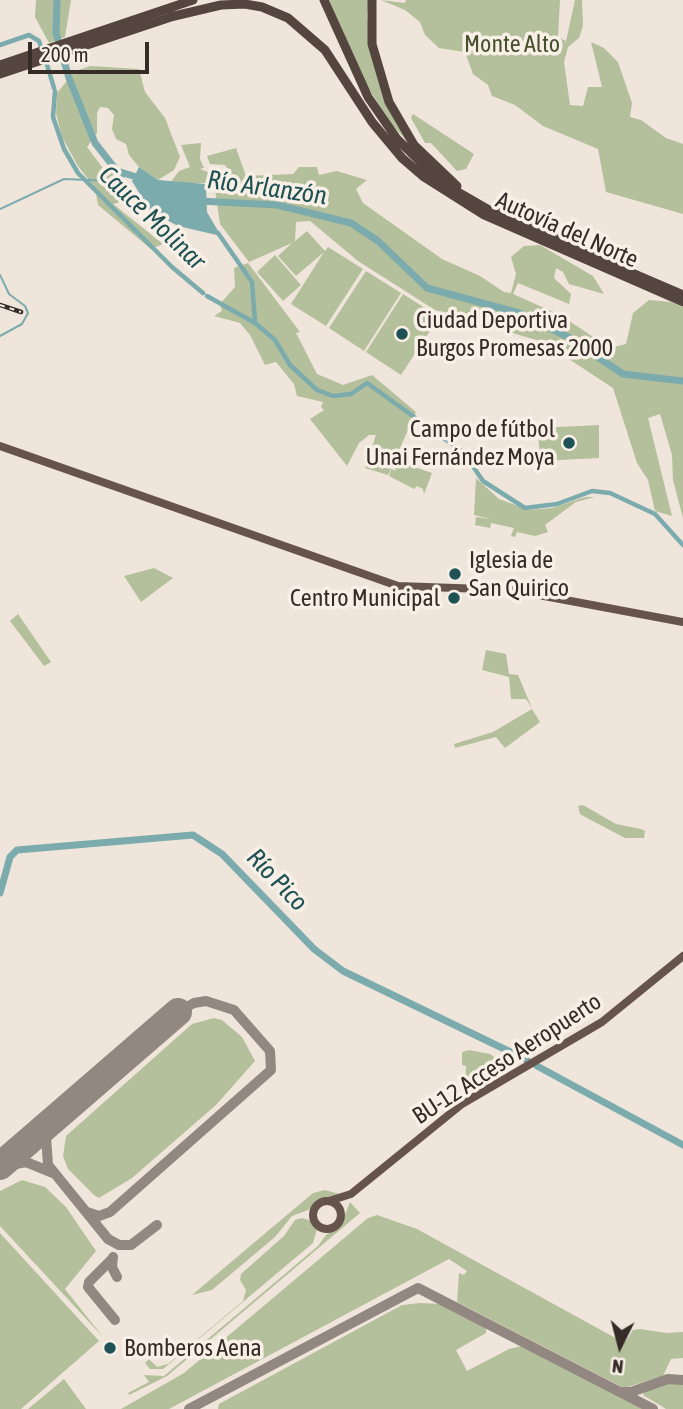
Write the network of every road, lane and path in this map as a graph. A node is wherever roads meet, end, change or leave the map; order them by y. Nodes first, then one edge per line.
1 (193, 0) edge
2 (217, 0) edge
3 (318, 0) edge
4 (324, 0) edge
5 (372, 0) edge
6 (180, 3) edge
7 (170, 17) junction
8 (71, 46) junction
9 (33, 58) junction
10 (0, 65) edge
11 (0, 74) edge
12 (439, 188) junction
13 (586, 253) junction
14 (683, 295) edge
15 (683, 302) edge
16 (0, 446) edge
17 (683, 620) edge
18 (683, 956) edge
19 (351, 1194) junction
20 (328, 1200) junction
21 (341, 1216) junction

1 - 6 highway
2 - 7 highway
3 - 12 highway
4 - 13 highway
5 - 13 highway
6 - 8 highway
7 - 8 highway
7 - 12 highway
8 - 9 highway
9 - 10 highway
9 - 11 highway
12 - 15 highway, Autovía del Norte
13 - 14 highway, Autovía del Norte
16 - 17 highway
18 - 19 highway, BU-12 Acceso Aeropuerto
19 - 20 highway, BU-12 Acceso Aeropuerto
19 - 21 highway, BU-12 Acceso Aeropuerto
20 - 21 highway
20 - 21 highway

